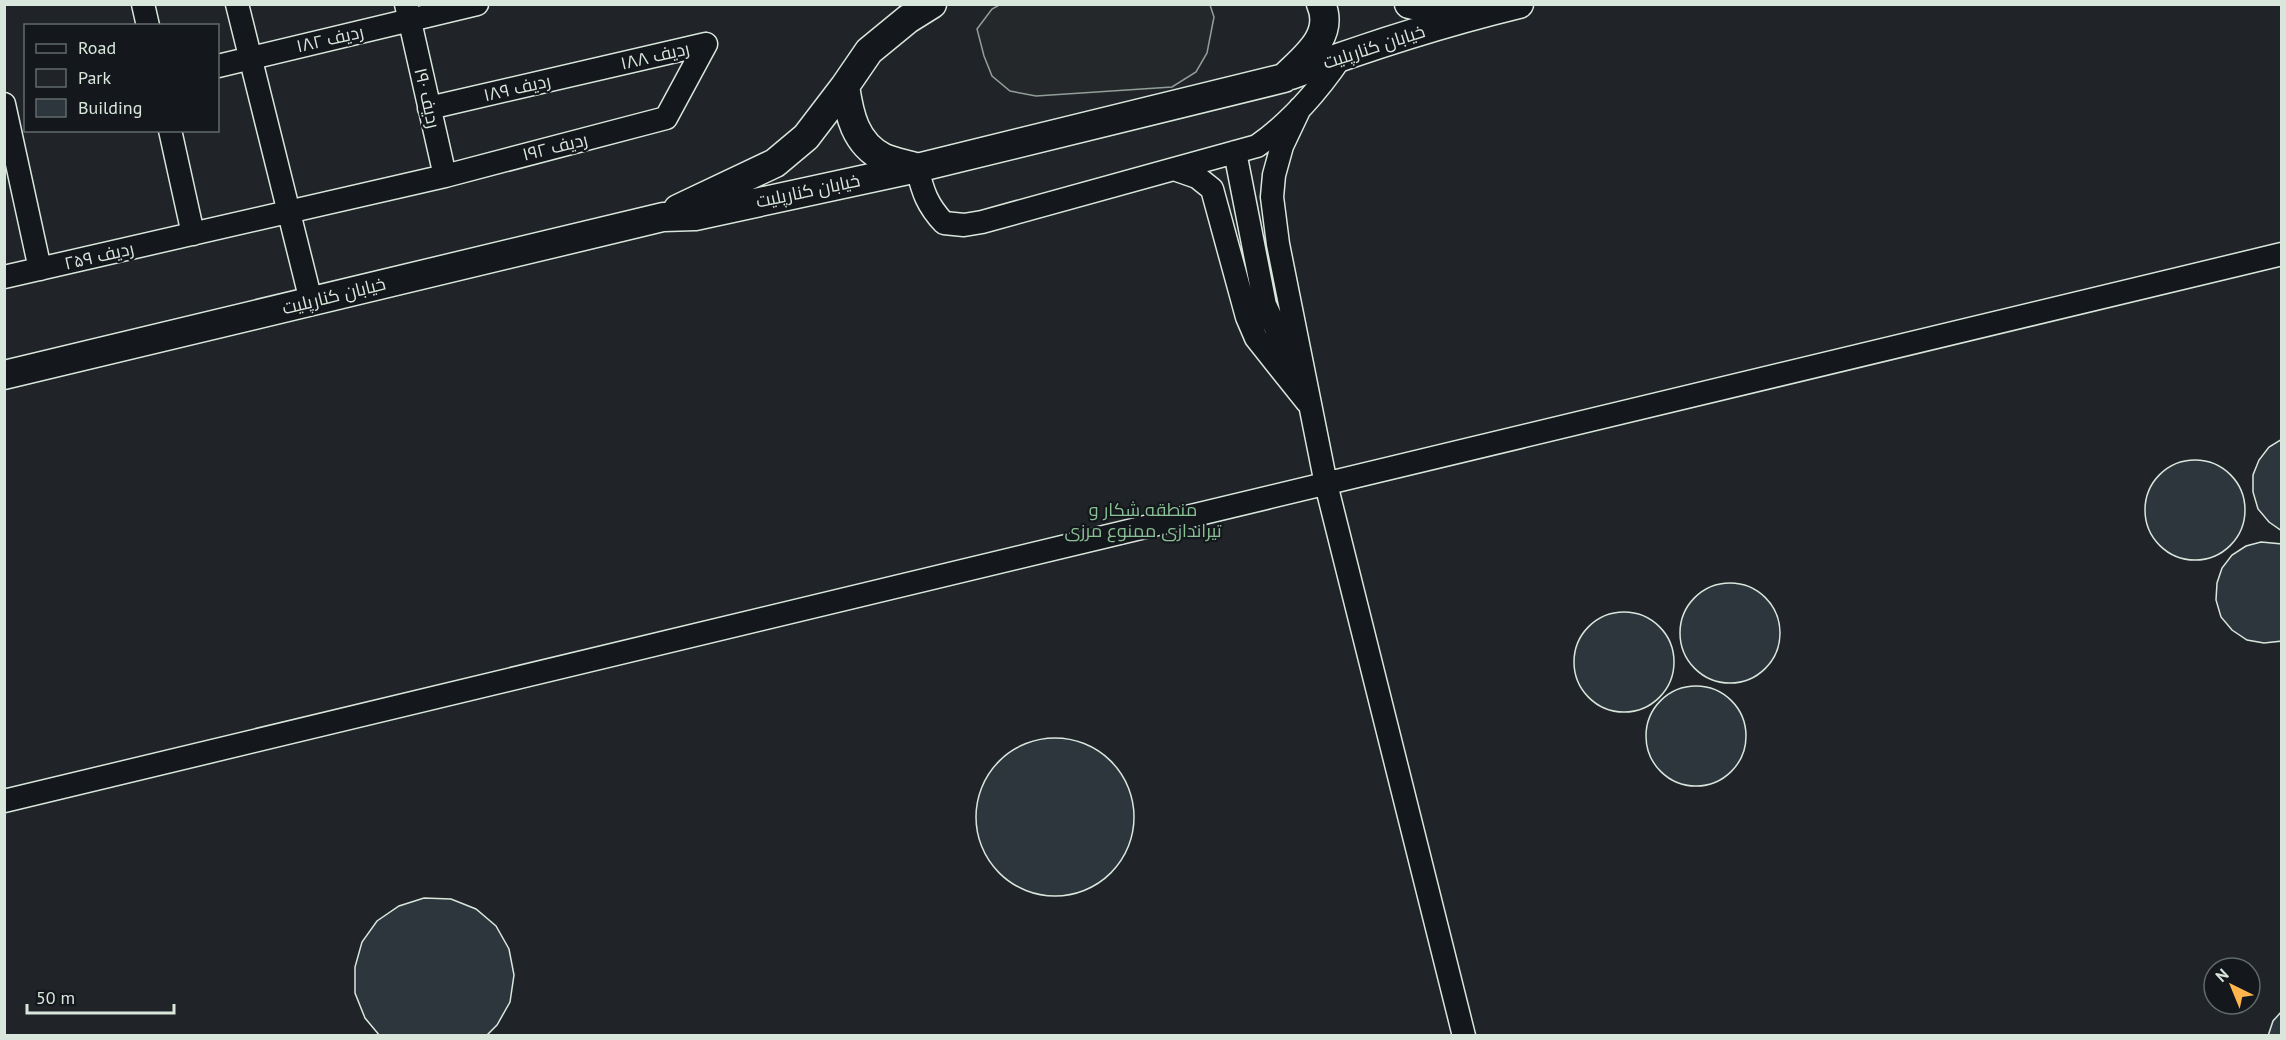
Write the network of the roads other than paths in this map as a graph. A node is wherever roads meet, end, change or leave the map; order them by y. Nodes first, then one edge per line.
1 (143, 4) edge
2 (237, 4) edge
3 (477, 4) edge
4 (932, 4) edge
5 (1321, 4) edge
6 (1409, 4) edge
7 (1519, 4) edge
8 (408, 12) edge
9 (1465, 17) junction
10 (148, 24) edge
11 (1341, 57) junction
12 (250, 58) junction
13 (219, 66) edge
14 (604, 68) joint
15 (1284, 78) junction
16 (845, 86) junction
17 (429, 108) junction
18 (1300, 108) junction
19 (13, 112) edge
20 (666, 118) joint
21 (171, 132) edge
22 (1235, 152) junction
23 (917, 168) junction
24 (1174, 169) junction
25 (445, 176) junction
26 (288, 212) junction
27 (663, 217) junction
28 (193, 234) junction
29 (2282, 254) edge
30 (40, 269) junction
31 (4, 278) edge
32 (311, 302) junction
33 (4, 375) edge
34 (1311, 408) junction
35 (1326, 484) junction
36 (4, 801) edge
37 (1464, 1035) edge

1 - 10 street
2 - 12 street
3 - 8 street, ردیف ۱۸۲
4 - 16 main road, خیابان کنارپلیت
5 - 15 main road
6 - 9 main road, خیابان کنارپلیت
7 - 9 main road, خیابان کنارپلیت
8 - 12 street, ردیف ۱۸۲
8 - 17 street, ردیف ۱۹۰
9 - 11 main road, خیابان کنارپلیت
11 - 15 main road, خیابان کنارپلیت
11 - 18 street
12 - 13 street, ردیف ۱۸۲
12 - 26 street
14 - 17 street, ردیف ۱۸۹
14 - 20 street, ردیف ۱۸۸
15 - 23 main road, خیابان کنارپلیت
16 - 23 main road
16 - 27 main road, خیابان کنارپلیت
17 - 25 street, ردیف ۱۹۰
18 - 22 street
18 - 34 street
19 - 30 street
20 - 25 street, ردیف ۱۹۲
21 - 28 street
22 - 24 street
22 - 34 street
23 - 24 street
23 - 27 main road, خیابان کنارپلیت
24 - 34 street
25 - 26 street, ردیف ۱۹۲
26 - 28 street, ردیف ۲۵۹
26 - 32 street
27 - 32 main road, خیابان کنارپلیت
28 - 30 street, ردیف ۲۵۹
29 - 35 street
30 - 31 street, ردیف ۲۵۹
32 - 33 main road, خیابان کنارپلیت
34 - 35 street
35 - 36 street
35 - 37 street

